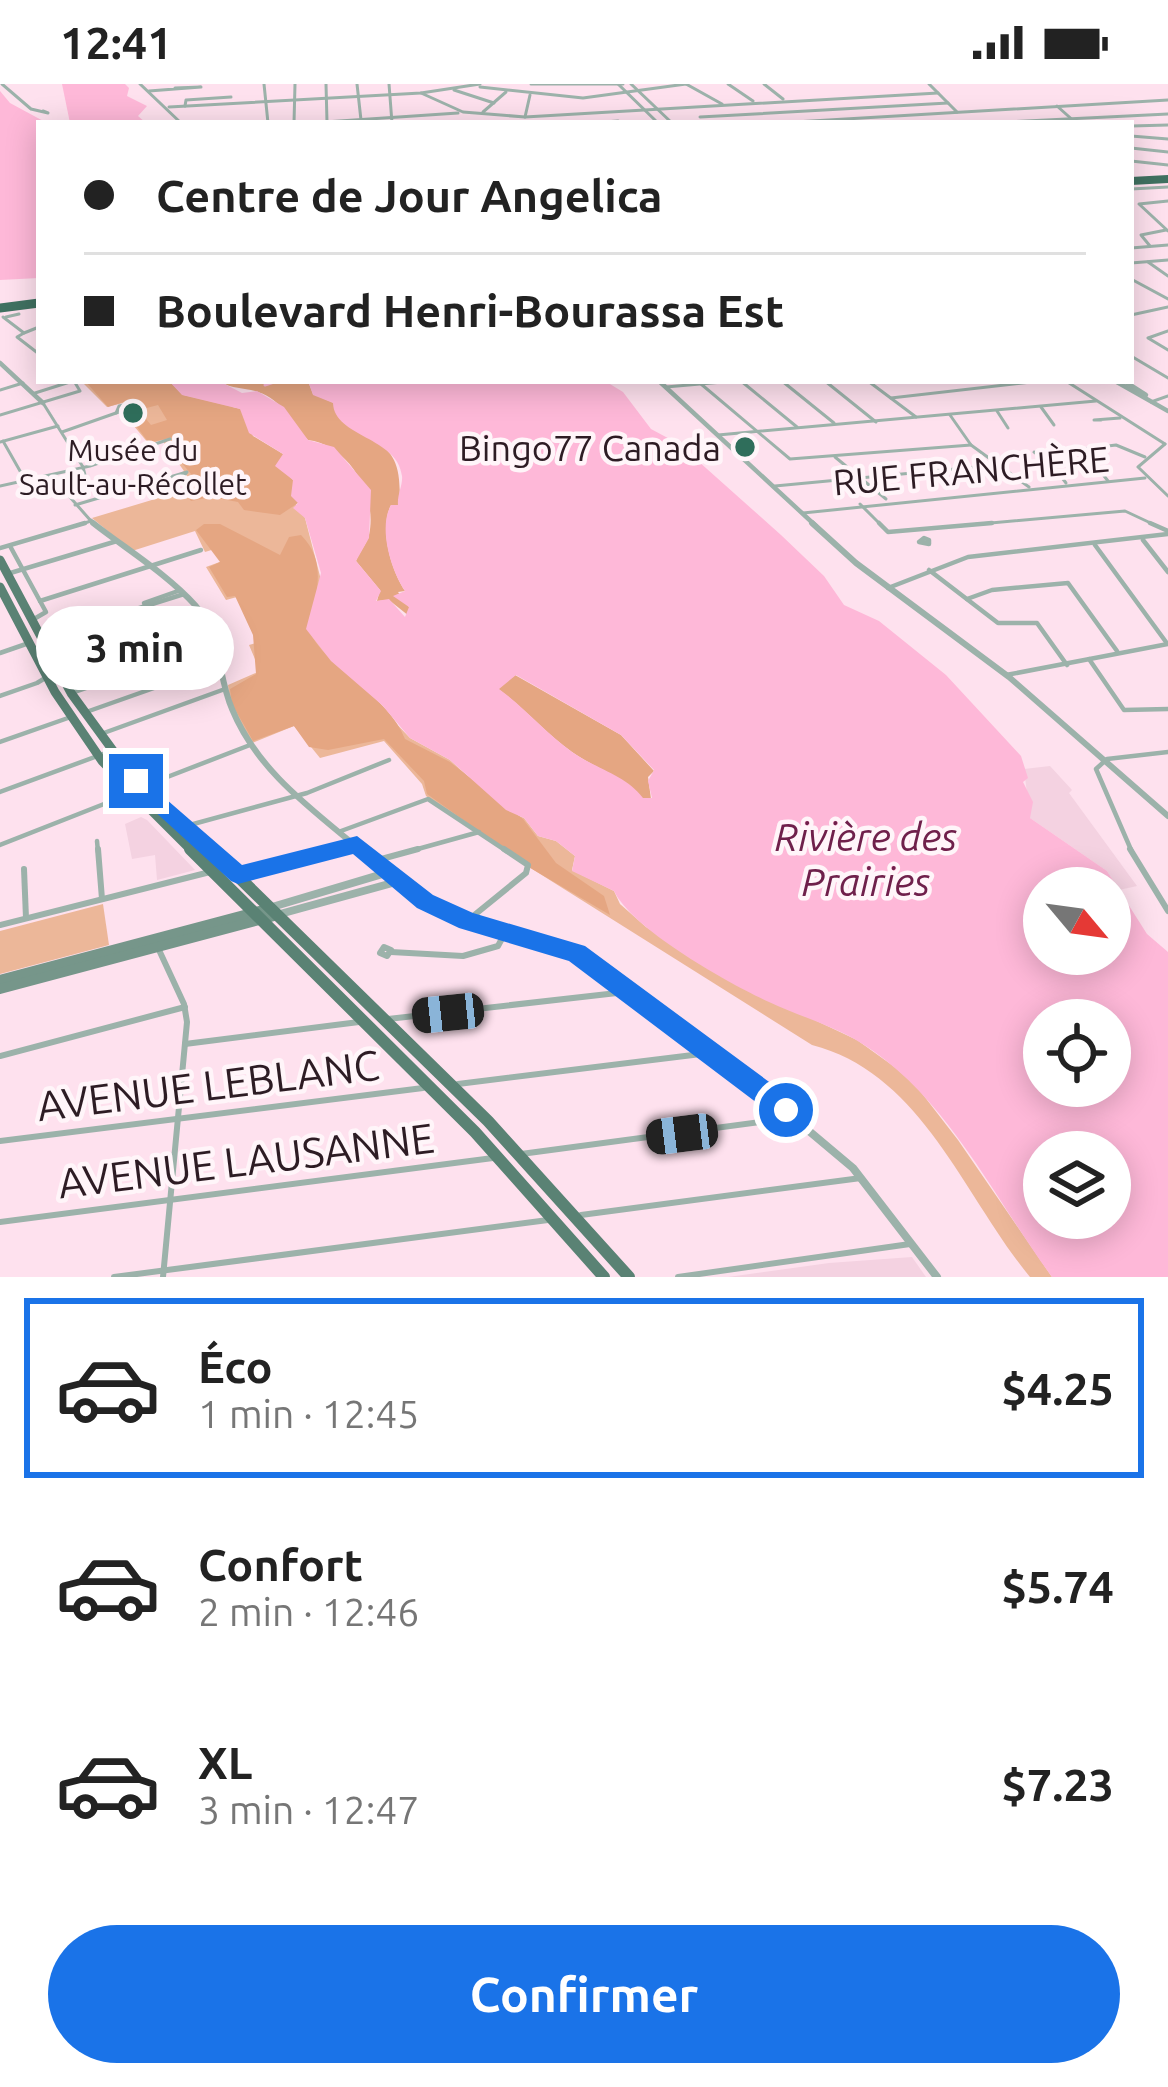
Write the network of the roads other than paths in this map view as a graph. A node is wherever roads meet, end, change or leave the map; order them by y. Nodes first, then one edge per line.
1 (2, 84) edge
2 (140, 84) edge
3 (232, 84) edge
4 (263, 84) edge
5 (295, 84) edge
6 (326, 84) edge
7 (357, 84) edge
8 (389, 84) edge
9 (419, 84) edge
10 (474, 84) edge
11 (531, 84) edge
12 (620, 84) edge
13 (631, 84) edge
14 (686, 84) edge
15 (728, 84) edge
16 (765, 84) edge
17 (896, 84) edge
18 (931, 85) edge
19 (175, 88) dead end
20 (454, 90) junction
21 (148, 91) junction
22 (506, 92) junction
23 (421, 93) junction
24 (640, 93) junction
25 (709, 93) junction
26 (938, 93) junction
27 (628, 94) junction
28 (908, 94) junction
29 (391, 95) junction
30 (530, 95) junction
31 (358, 96) junction
32 (693, 96) dead end
33 (589, 97) junction
34 (326, 98) junction
35 (231, 100) junction
36 (295, 100) junction
37 (817, 100) junction
38 (1168, 100) edge
39 (786, 101) junction
40 (262, 102) junction
41 (556, 102) junction
42 (494, 103) junction
43 (755, 103) junction
44 (948, 103) junction
45 (724, 105) junction
46 (1057, 106) junction
47 (169, 107) junction
48 (688, 107) junction
49 (451, 109) junction
50 (657, 109) junction
51 (842, 109) junction
52 (644, 110) junction
53 (824, 110) junction
54 (36, 112) dead end
55 (463, 112) junction
56 (610, 112) junction
57 (958, 112) junction
58 (585, 113) junction
59 (1168, 113) edge
60 (481, 115) junction
61 (556, 115) junction
62 (915, 115) junction
63 (430, 116) junction
64 (1100, 116) junction
65 (524, 117) junction
66 (700, 117) junction
67 (850, 118) junction
68 (1070, 118) junction
69 (179, 120) edge
70 (267, 120) edge
71 (294, 120) edge
72 (327, 120) edge
73 (361, 120) edge
74 (393, 120) edge
75 (400, 120) edge
76 (510, 120) edge
77 (617, 120) edge
78 (655, 120) edge
79 (669, 120) edge
80 (703, 120) edge
81 (821, 120) edge
82 (920, 120) edge
83 (1052, 120) edge
84 (1072, 120) edge
85 (1105, 120) edge
86 (1168, 124) edge
87 (1134, 126) edge
88 (1134, 136) edge
89 (1168, 139) edge
90 (1134, 148) edge
91 (1166, 152) edge
92 (1134, 161) edge
93 (1168, 163) edge
94 (1168, 182) edge
95 (1134, 185) edge
96 (1134, 185) edge
97 (1154, 188) junction
98 (1168, 200) edge
99 (1167, 231) edge
100 (1168, 245) edge
101 (1150, 246) junction
102 (1134, 248) edge
103 (1168, 260) edge
104 (1148, 262) junction
105 (1134, 263) edge
106 (1168, 276) edge
107 (1134, 281) edge
108 (1168, 290) edge
109 (1157, 294) junction
110 (1168, 299) edge
111 (36, 305) edge
112 (1134, 306) edge
113 (1168, 308) edge
114 (1145, 311) junction
115 (1, 314) edge
116 (19, 314) dead end
117 (1134, 314) edge
118 (36, 328) edge
119 (1168, 332) edge
120 (24, 333) junction
121 (1168, 350) edge
122 (36, 352) edge
123 (1134, 358) edge
124 (1, 364) edge
125 (1168, 378) edge
126 (23, 383) junction
127 (64, 384) edge
128 (77, 384) edge
129 (662, 384) edge
130 (702, 384) edge
131 (741, 384) edge
132 (786, 384) edge
133 (828, 384) edge
134 (872, 384) edge
135 (924, 384) edge
136 (972, 384) edge
137 (1001, 384) edge
138 (1070, 384) edge
139 (1120, 384) edge
140 (1128, 384) edge
141 (975, 387) junction
142 (0, 390) edge
143 (932, 390) junction
144 (35, 393) junction
145 (1168, 396) edge
146 (891, 398) junction
147 (1096, 401) junction
148 (1153, 402) junction
149 (43, 403) junction
150 (1040, 407) junction
151 (1168, 409) edge
152 (997, 411) junction
153 (116, 413) dead end
154 (0, 415) edge
155 (950, 415) junction
156 (917, 418) junction
157 (1121, 418) junction
158 (1101, 420) dead end
159 (876, 422) junction
160 (836, 425) junction
161 (1054, 425) dead end
162 (798, 428) junction
163 (1008, 428) dead end
164 (60, 429) junction
165 (758, 432) junction
166 (718, 435) junction
167 (170, 440) dead end
168 (1, 441) edge
169 (1166, 444) edge
170 (971, 445) junction
171 (835, 457) junction
172 (1145, 457) junction
173 (1048, 462) dead end
174 (998, 465) junction
175 (83, 467) junction
176 (67, 471) junction
177 (170, 478) dead end
178 (860, 478) junction
179 (1145, 478) junction
180 (25, 479) junction
181 (1108, 481) junction
182 (74, 483) junction
183 (1067, 485) junction
184 (0, 486) edge
185 (775, 486) junction
186 (1030, 488) junction
187 (1168, 496) edge
188 (889, 502) junction
189 (860, 504) junction
190 (75, 505) junction
191 (803, 513) junction
192 (91, 521) junction
193 (918, 530) junction
194 (1168, 532) edge
195 (922, 538) dead end
196 (1143, 540) junction
197 (117, 541) junction
198 (10, 545) junction
199 (1096, 545) junction
200 (0, 548) edge
201 (201, 550) dead end
202 (0, 560) edge
203 (150, 566) junction
204 (23, 569) junction
205 (928, 570) junction
206 (1168, 572) edge
207 (8, 574) junction
208 (0, 586) edge
209 (888, 588) junction
210 (182, 592) junction
211 (967, 599) junction
212 (40, 601) junction
213 (7, 611) edge
214 (205, 619) junction
215 (31, 620) junction
216 (41, 639) junction
217 (216, 643) junction
218 (29, 644) junction
219 (1168, 644) edge
220 (1117, 651) junction
221 (0, 653) edge
222 (1089, 659) junction
223 (220, 665) junction
224 (1067, 665) junction
225 (58, 670) junction
226 (1006, 675) junction
227 (47, 677) junction
228 (225, 689) junction
229 (71, 693) junction
230 (0, 696) edge
231 (1168, 709) edge
232 (83, 713) junction
233 (70, 718) junction
234 (99, 735) junction
235 (0, 742) edge
236 (250, 745) junction
237 (111, 752) junction
238 (1168, 752) edge
239 (98, 756) junction
240 (1107, 759) junction
241 (389, 760) dead end
242 (137, 790) junction
243 (0, 792) edge
244 (298, 796) junction
245 (1168, 816) edge
246 (185, 826) junction
247 (341, 831) junction
248 (479, 832) junction
249 (97, 841) dead end
250 (0, 845) edge
251 (357, 845) junction
252 (374, 861) junction
253 (24, 868) dead end
254 (214, 871) junction
255 (386, 873) junction
256 (238, 875) junction
257 (396, 882) junction
258 (102, 899) junction
259 (276, 911) junction
260 (1168, 911) edge
261 (259, 915) junction
262 (26, 918) junction
263 (467, 921) junction
264 (0, 925) edge
265 (506, 931) junction
266 (155, 943) junction
267 (391, 952) dead end
268 (0, 984) edge
269 (626, 988) junction
270 (185, 1007) junction
271 (385, 1019) junction
272 (364, 1022) junction
273 (185, 1044) junction
274 (707, 1049) junction
275 (0, 1056) edge
276 (451, 1085) junction
277 (430, 1087) junction
278 (795, 1117) junction
279 (178, 1119) junction
280 (0, 1141) edge
281 (520, 1154) junction
282 (499, 1158) junction
283 (862, 1178) junction
284 (170, 1200) junction
285 (575, 1216) junction
286 (554, 1219) junction
287 (0, 1222) edge
288 (912, 1244) junction
289 (164, 1274) edge
290 (114, 1277) edge
291 (604, 1277) edge
292 (629, 1277) edge
293 (678, 1277) edge
294 (937, 1277) edge

1 - 54 street
2 - 21 street
3 - 35 street
4 - 40 street
5 - 36 street
6 - 34 street
7 - 31 street
8 - 29 street
9 - 23 street
10 - 20 street
10 - 22 street
11 - 12 street
12 - 27 street
13 - 24 street
14 - 24 street
14 - 25 street
15 - 43 street
16 - 39 street
17 - 28 street
18 - 26 street
19 - 21 street
20 - 23 street
20 - 42 street
21 - 47 street
22 - 30 street
22 - 42 street
23 - 29 street
23 - 49 street
24 - 27 street
24 - 50 street
25 - 32 street
25 - 45 street
26 - 28 street
26 - 44 street
27 - 33 street
27 - 52 street
28 - 37 street
29 - 31 street
29 - 74 street
30 - 41 street
30 - 65 street
31 - 34 street
31 - 73 street
33 - 41 street
33 - 58 street
34 - 36 street
34 - 72 street
35 - 40 street
35 - 47 street
36 - 40 street
36 - 71 street
37 - 39 street
37 - 53 street
38 - 46 street
39 - 43 street
40 - 70 street
41 - 61 street
42 - 60 street
43 - 45 street
44 - 51 street
44 - 57 street
45 - 48 street
46 - 57 street
46 - 68 street
47 - 69 street
48 - 50 street
48 - 66 street
49 - 55 street
49 - 63 street
50 - 52 street
50 - 79 street
51 - 53 street
51 - 67 street
52 - 56 street
52 - 78 street
53 - 66 street
55 - 60 street
55 - 63 street
56 - 58 street
56 - 77 street
57 - 62 street
58 - 61 street
59 - 64 street
60 - 76 street
61 - 65 street
62 - 67 street
62 - 82 street
63 - 75 street
64 - 68 street
64 - 85 street
65 - 76 street
66 - 80 street
67 - 81 street
68 - 83 street
68 - 84 street
86 - 87 street
88 - 89 street
90 - 91 street
91 - 93 street
92 - 93 street
94 - 95 highway
94 - 97 street
96 - 97 street
97 - 98 street
98 - 99 street
99 - 101 street
100 - 101 street
101 - 102 street
103 - 104 street
104 - 105 street
104 - 106 street
107 - 109 street
108 - 109 street
109 - 110 street
111 - 115 highway
112 - 114 street
113 - 114 street
114 - 117 street
115 - 116 street
115 - 120 street
118 - 120 street
119 - 121 street
120 - 122 street
123 - 125 street
124 - 126 street
126 - 142 street
126 - 144 street
127 - 144 street
128 - 149 street
129 - 166 street
130 - 165 street
131 - 162 street
132 - 160 street
133 - 159 street
134 - 146 street
135 - 143 street
136 - 141 street
137 - 141 street
138 - 147 street
139 - 148 street
140 - 148 street
141 - 143 street
143 - 146 street
144 - 149 street
145 - 148 street
146 - 156 street
147 - 150 street
147 - 157 street
148 - 151 street
149 - 154 street
149 - 164 street
150 - 152 street
150 - 161 street
152 - 155 street
152 - 163 street
153 - 164 street
155 - 156 street
155 - 170 street
156 - 159 street
157 - 158 street
157 - 169 street
159 - 160 street
160 - 162 street
162 - 165 street
164 - 168 street
164 - 175 street
165 - 166 street
165 - 171 street
166 - 185 street
167 - 175 street
168 - 180 street
169 - 172 street
170 - 171 street
170 - 174 street
171 - 178 street
172 - 179 street
172 - 181 street
173 - 183 street
174 - 178 street
174 - 186 street
175 - 176 street
175 - 182 street
176 - 180 street
176 - 182 street
177 - 190 street
178 - 185 street
178 - 188 street
179 - 181 street, RUE FRANCHÈRE
179 - 187 street
180 - 184 street
181 - 183 street, RUE FRANCHÈRE
182 - 190 street
183 - 186 street, RUE FRANCHÈRE
185 - 191 street
186 - 188 street, RUE FRANCHÈRE
188 - 189 street, RUE FRANCHÈRE
189 - 191 street, RUE FRANCHÈRE
189 - 193 street
190 - 192 street
191 - 209 street
192 - 197 street
192 - 198 street
193 - 194 street
193 - 195 street
194 - 196 street
196 - 199 street
196 - 206 street
197 - 203 street
197 - 204 street
198 - 200 street
198 - 204 street
199 - 205 street
199 - 219 street
201 - 203 street
202 - 207 main road
203 - 210 street
203 - 212 street
204 - 207 street
204 - 212 street
205 - 209 street
205 - 211 street
207 - 215 main road
208 - 213 main road
209 - 226 street
210 - 214 street
210 - 216 street
211 - 220 street
211 - 224 street
212 - 215 street
213 - 218 main road
214 - 217 street
214 - 225 street
215 - 216 main road
216 - 225 main road
217 - 223 street
217 - 229 street
218 - 221 street
218 - 227 main road
219 - 220 street
220 - 222 street
222 - 224 street
222 - 231 street
223 - 228 street
223 - 232 street
224 - 226 street
225 - 227 street
225 - 229 main road
226 - 240 street
227 - 230 street
227 - 233 main road
228 - 234 street
228 - 236 street
229 - 232 main road
232 - 234 main road
233 - 235 street
233 - 239 main road
234 - 237 main road
236 - 242 street
236 - 244 street
237 - 239 street
237 - 242 main road
238 - 240 street
239 - 242 main road
239 - 243 street
240 - 245 street
240 - 260 street
241 - 244 street
242 - 246 main road
242 - 250 street
242 - 254 main road
244 - 246 street
244 - 247 street
246 - 256 main road
247 - 248 street
247 - 251 street
248 - 252 street
248 - 263 street
249 - 258 street
251 - 252 street
251 - 256 street
252 - 255 street
253 - 262 street
254 - 258 street
254 - 261 main road
255 - 257 street
255 - 259 street
256 - 259 main road
257 - 259 street
257 - 263 street
258 - 262 street
259 - 261 main road
259 - 271 main road
261 - 266 main road
261 - 272 main road
262 - 264 street
263 - 265 street
265 - 267 street
265 - 269 street
266 - 268 main road
266 - 270 street
269 - 271 street
269 - 274 street
270 - 273 street
270 - 275 street
271 - 276 main road
272 - 273 street
272 - 277 main road
273 - 279 street
274 - 276 street, AVENUE LEBLANC
274 - 278 street
276 - 277 street, AVENUE LEBLANC
276 - 281 main road
277 - 279 street, AVENUE LEBLANC
277 - 282 main road
278 - 281 street
278 - 283 street
279 - 280 street, AVENUE LEBLANC
279 - 284 street
281 - 285 main road
282 - 284 street, AVENUE LAUSANNE
282 - 286 main road
283 - 285 street
283 - 288 street
284 - 287 street, AVENUE LAUSANNE
284 - 289 street
285 - 292 main road
286 - 289 street
286 - 291 main road
288 - 293 street
288 - 294 street
289 - 290 street

